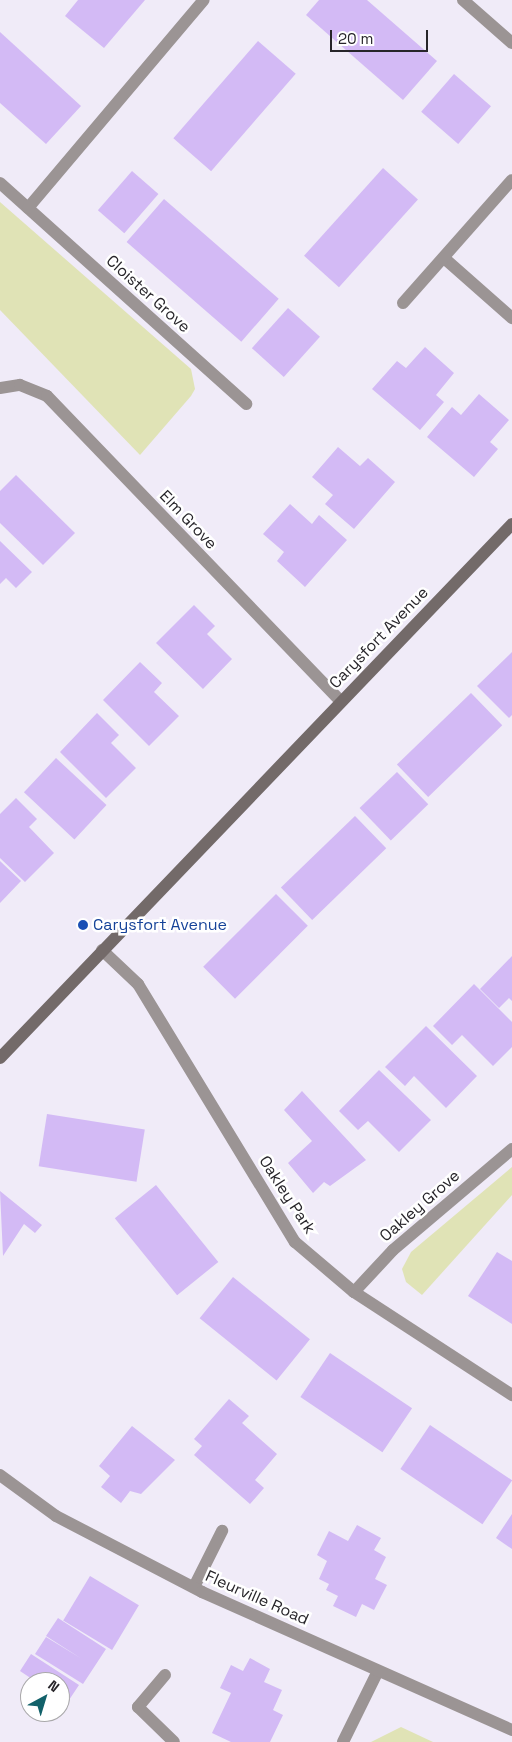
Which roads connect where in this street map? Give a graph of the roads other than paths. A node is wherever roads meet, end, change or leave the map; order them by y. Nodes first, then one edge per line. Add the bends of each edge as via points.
1 (204, 0) edge
2 (463, 0) edge
3 (512, 43) edge
4 (512, 180) edge
5 (0, 183) edge
6 (28, 208) junction
7 (444, 258) junction
8 (403, 303) dead end
9 (512, 318) edge
10 (0, 388) edge
11 (246, 404) dead end
12 (512, 524) edge
13 (341, 702) junction
14 (102, 950) junction
15 (0, 1058) edge
16 (512, 1149) edge
17 (354, 1292) junction
18 (512, 1395) edge
19 (0, 1476) edge
20 (222, 1531) dead end
21 (194, 1587) junction
22 (378, 1670) junction
23 (165, 1675) dead end
24 (512, 1730) edge
25 (174, 1742) edge
26 (343, 1742) edge

1 - 6 street
2 - 3 street
4 - 7 street
5 - 6 street, Cloister Grove
6 - 11 street, Cloister Grove
7 - 8 street
7 - 9 street
10 - 13 street, Elm Grove via 20,385 47,396
12 - 13 main road, Carysfort Avenue
13 - 14 main road, Carysfort Avenue
14 - 15 main road, Carysfort Avenue
14 - 17 street, Oakley Park via 138,984 295,1242
16 - 17 street, Oakley Grove via 393,1250
17 - 18 street, Oakley Park
19 - 21 street, Fleurville Road via 56,1516
20 - 21 street
21 - 22 street, Fleurville Road
22 - 24 street, Fleurville Road
22 - 26 street
23 - 25 street via 138,1706

